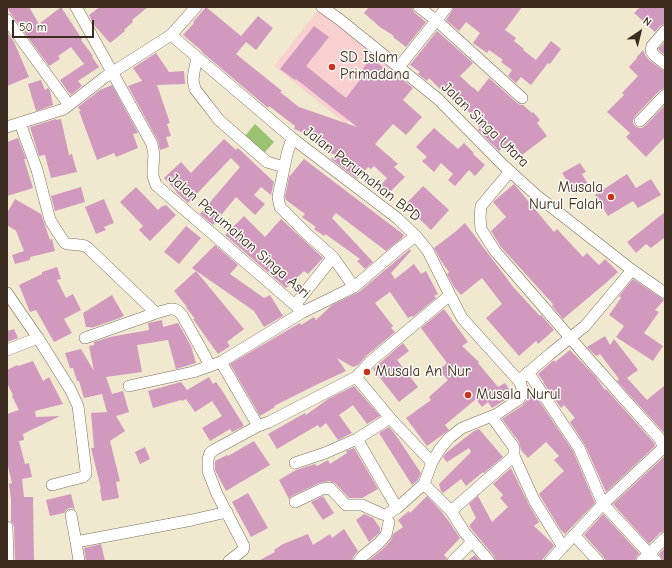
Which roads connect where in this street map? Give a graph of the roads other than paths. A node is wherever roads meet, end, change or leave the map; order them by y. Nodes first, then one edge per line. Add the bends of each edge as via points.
1 (76, 7) edge
2 (196, 7) edge
3 (322, 7) edge
4 (419, 7) edge
5 (448, 7) edge
6 (7, 20) edge
7 (436, 21) junction
8 (665, 30) edge
9 (171, 35) junction
10 (197, 58) junction
11 (665, 64) edge
12 (399, 67) junction
13 (113, 72) junction
14 (665, 95) edge
15 (522, 98) dead end
16 (69, 105) junction
17 (640, 121) dead end
18 (20, 123) junction
19 (7, 127) edge
20 (292, 138) junction
21 (284, 167) junction
22 (507, 175) dead end
23 (416, 236) junction
24 (333, 257) junction
25 (632, 270) junction
26 (354, 287) junction
27 (7, 293) edge
28 (665, 293) edge
29 (450, 295) junction
30 (299, 309) junction
31 (156, 313) junction
32 (38, 338) junction
33 (85, 338) dead end
34 (570, 338) junction
35 (7, 350) edge
36 (221, 362) junction
37 (209, 365) junction
38 (530, 375) junction
39 (356, 377) junction
40 (519, 381) junction
41 (129, 386) dead end
42 (492, 417) junction
43 (390, 418) junction
44 (258, 426) junction
45 (356, 439) junction
46 (514, 456) junction
47 (432, 462) junction
48 (295, 463) dead end
49 (424, 484) junction
50 (52, 485) dead end
51 (295, 502) dead end
52 (604, 504) junction
53 (397, 508) junction
54 (451, 511) junction
55 (227, 512) junction
56 (71, 514) dead end
57 (390, 522) dead end
58 (7, 527) edge
59 (574, 535) junction
60 (665, 538) edge
61 (76, 542) junction
62 (472, 542) junction
63 (563, 546) junction
64 (649, 558) edge
65 (8, 561) edge
66 (79, 561) edge
67 (229, 561) edge
68 (359, 561) edge
69 (453, 561) edge
70 (489, 561) edge
71 (550, 561) edge
72 (598, 561) edge

1 - 13 street, Jalan Perumahan Singa Asri
2 - 9 street
3 - 12 street, Jalan Singa Utara
4 - 7 street
5 - 7 street
6 - 16 street
7 - 12 street
7 - 15 street
8 - 11 street via 651,51
9 - 10 street, Jalan Perumahan BPD
9 - 13 street
10 - 20 street, Jalan Perumahan BPD
10 - 21 street via 193,80 195,89 219,120 267,162
12 - 25 street, Jalan Singa Utara via 438,99 536,195
13 - 16 street
13 - 30 street, Jalan Perumahan Singa Asri via 152,144 153,176 156,186
14 - 17 street
16 - 18 street via 64,109
18 - 19 street
18 - 31 street via 38,170 50,220 62,239 68,244 88,248
20 - 21 street
20 - 23 street, Jalan Perumahan BPD via 397,218
21 - 24 street via 278,198 280,207
22 - 34 street via 481,206 481,228 495,251
23 - 26 street
23 - 29 street, Jalan Perumahan BPD via 428,251
24 - 26 street
24 - 30 street
25 - 28 street, Jalan Singa Utara
25 - 34 street via 585,326
26 - 30 street
27 - 32 street
29 - 39 street via 371,361
29 - 40 street, Jalan Perumahan BPD via 462,318
30 - 36 street
31 - 33 street
31 - 37 street via 170,309 178,311
32 - 35 street
32 - 50 street via 78,406 86,471 83,477
34 - 38 street
34 - 52 street via 663,443 662,450
36 - 37 street
36 - 44 street
37 - 41 street via 193,372
38 - 40 street
38 - 52 street via 579,448
39 - 43 street
39 - 44 street
40 - 42 street via 523,393 518,400
42 - 46 street via 513,446
42 - 47 street via 462,428 449,438
43 - 45 street
43 - 47 street
44 - 55 street via 210,454 208,471
45 - 48 street via 326,453
45 - 53 street
46 - 54 street
46 - 63 street via 534,500
47 - 49 street
49 - 53 street
49 - 54 street
51 - 53 street via 322,489 330,488 346,505 362,505 386,515
52 - 59 street
52 - 64 street
54 - 62 street
55 - 61 street
55 - 67 street via 244,546 243,550
56 - 61 street
57 - 68 street via 386,535
58 - 65 street
59 - 63 street
59 - 72 street
60 - 64 street
61 - 66 street
62 - 69 street
62 - 70 street
63 - 71 street

